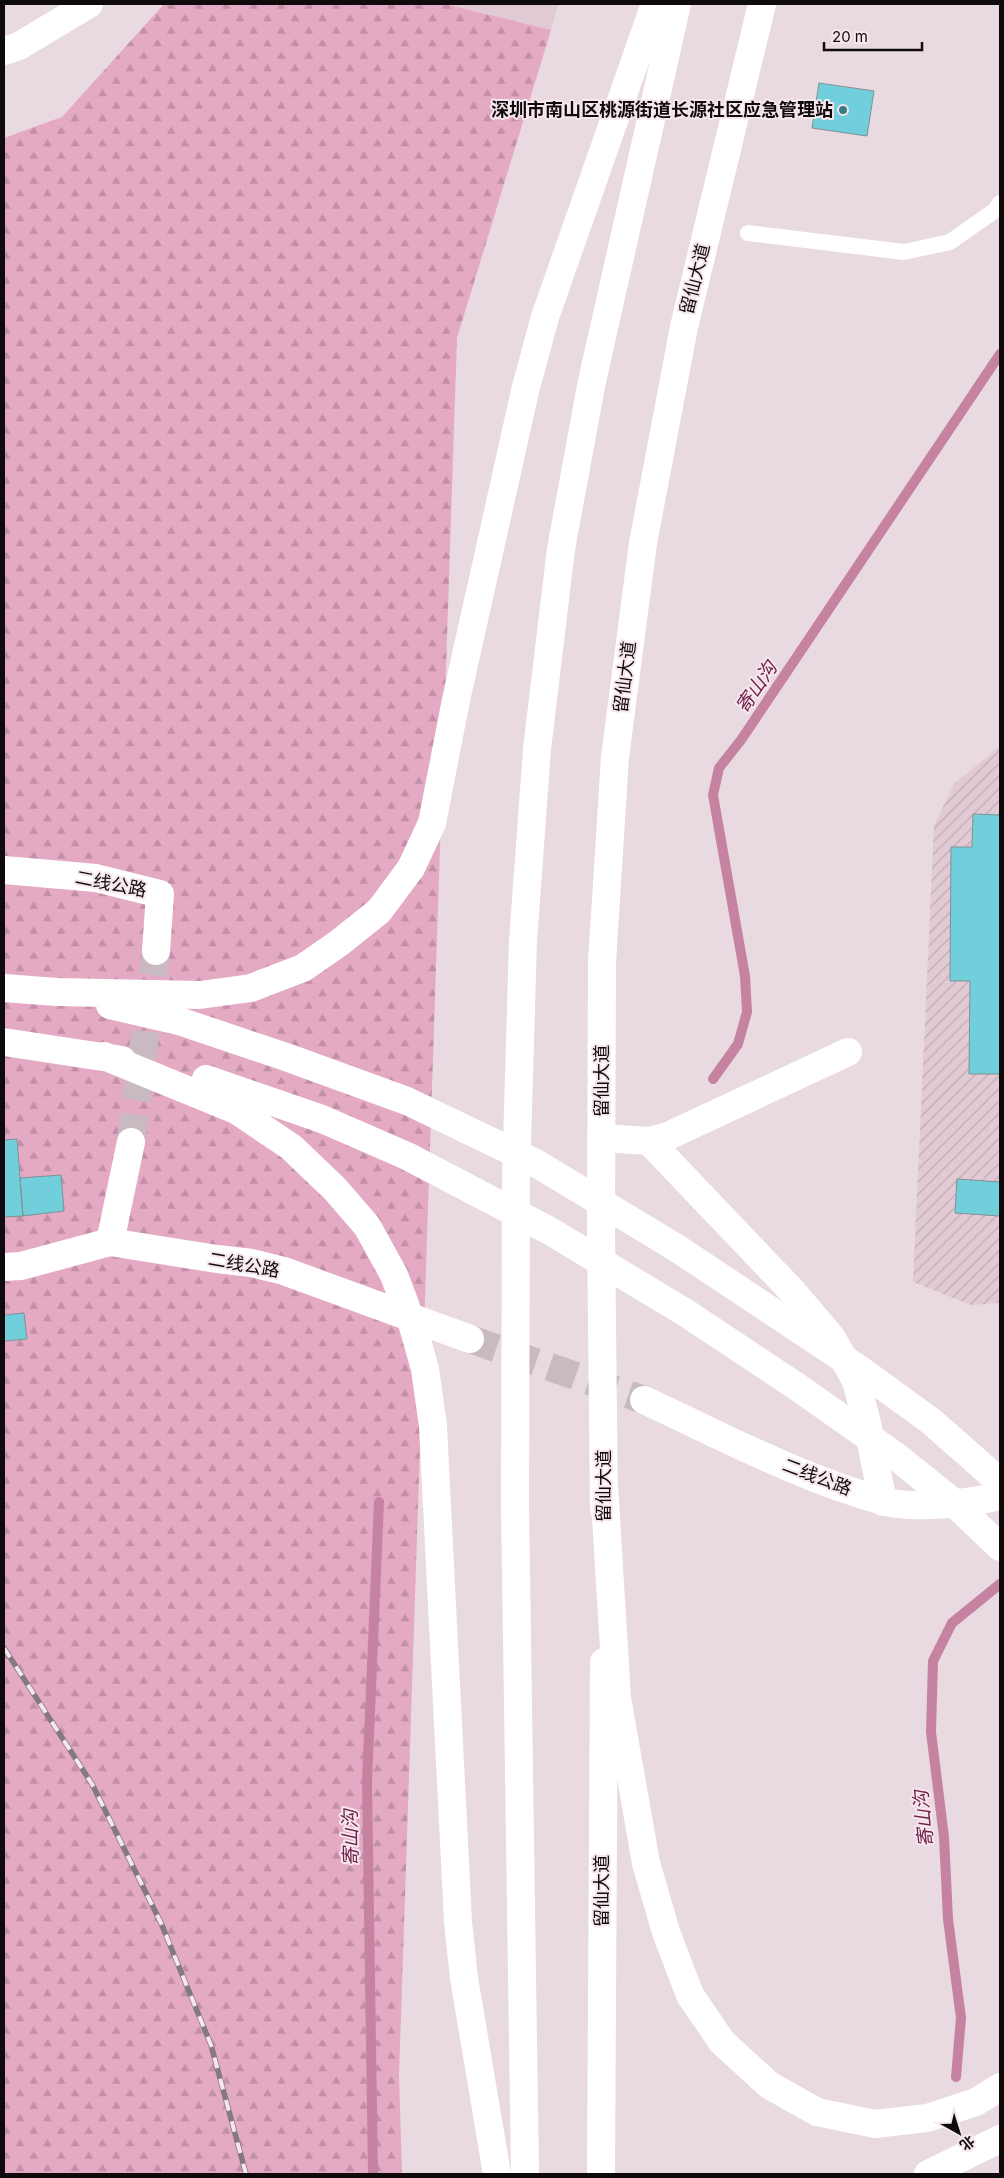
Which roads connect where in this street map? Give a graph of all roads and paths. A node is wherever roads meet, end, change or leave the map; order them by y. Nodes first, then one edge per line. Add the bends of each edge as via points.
1 (89, 4) edge
2 (655, 4) edge
3 (677, 4) edge
4 (762, 4) edge
5 (4, 51) edge
6 (1000, 203) edge
7 (748, 233) dead end
8 (4, 870) edge
9 (156, 952) tunnel mouth
10 (4, 988) edge
11 (58, 992) junction
12 (4, 1042) edge
13 (848, 1052) dead end
14 (104, 1056) junction
15 (602, 1138) junction
16 (649, 1141) junction
17 (131, 1142) tunnel mouth
18 (110, 1242) junction
19 (4, 1267) edge
20 (470, 1339) tunnel mouth
21 (644, 1400) tunnel mouth
22 (1000, 1482) edge
23 (604, 1485) junction
24 (1000, 1496) edge
25 (883, 1502) junction
26 (1000, 1547) edge
27 (1000, 2087) edge
28 (1000, 2139) edge
29 (497, 2174) edge
30 (525, 2174) edge
31 (601, 2174) edge
32 (928, 2174) edge

1 - 5 main road via 19,46
2 - 11 main road via 545,317 456,700 432,822 411,868 379,911 339,943 303,968 251,988 200,995
3 - 30 main road via 592,381 561,549 537,749 523,941 516,1168 515,1504
4 - 15 main road, 留仙大道 via 684,327 643,543 615,757 602,962
6 - 7 lane via 994,211 950,242 904,252
8 - 9 main road, 二线公路 via 96,878 160,894
10 - 11 main road
11 - 22 main road via 179,1022 286,1057 407,1101 534,1162 682,1252 862,1371 932,1422
12 - 14 main road
13 - 16 main road via 668,1136
14 - 26 main road via 203,1078 322,1119 407,1156 550,1231 796,1386 897,1457 953,1502
14 - 29 main road via 236,1110 291,1147 335,1189 367,1226 394,1275 412,1323 424,1369 433,1426 458,1922 464,1978
15 - 16 main road
15 - 23 main road, 留仙大道
16 - 25 main road via 794,1292 832,1338 856,1381
17 - 18 main road
18 - 19 main road via 21,1266
18 - 20 main road, 二线公路 via 252,1263 284,1271
21 - 25 main road, 二线公路 via 815,1478
23 - 27 main road via 617,1698 646,1863 666,1932 690,1995 722,2042 769,2085 817,2112 875,2124 927,2118 976,2102
23 - 31 main road, 留仙大道
24 - 25 main road, 二线公路 via 916,1505
28 - 32 main road

